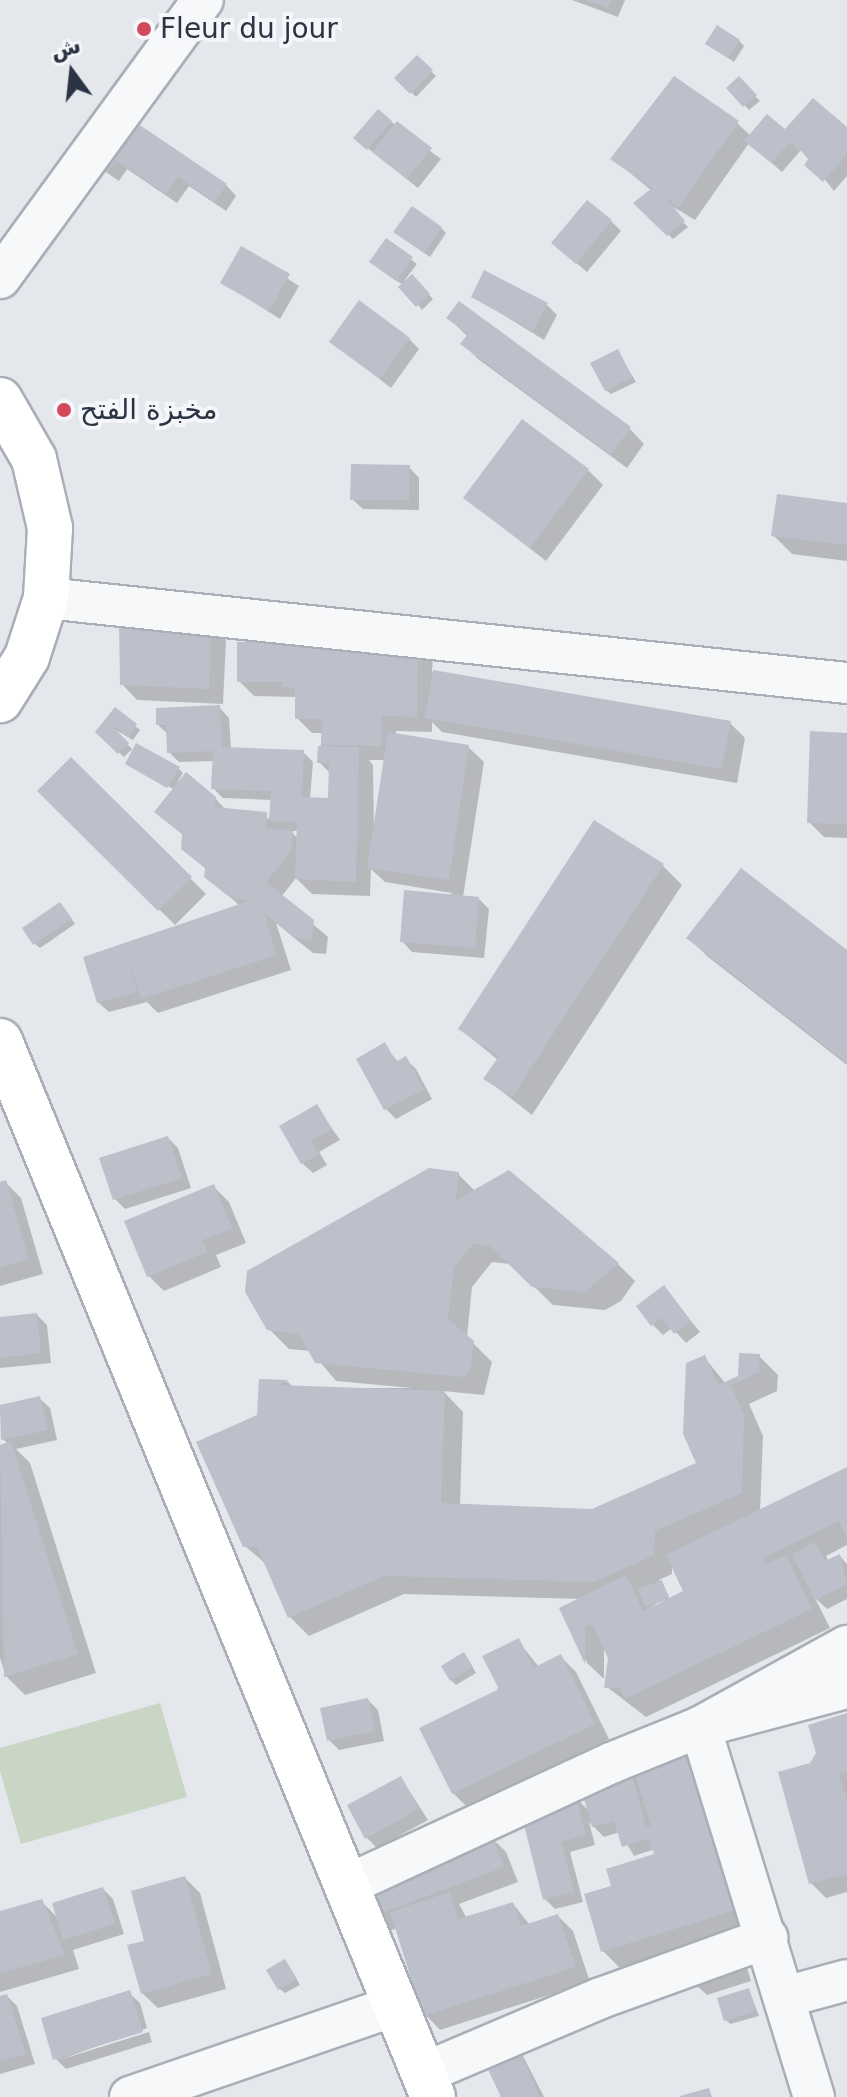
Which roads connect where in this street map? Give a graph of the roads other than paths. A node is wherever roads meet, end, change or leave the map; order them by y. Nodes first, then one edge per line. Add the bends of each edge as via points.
1 (203, 0) edge
2 (0, 278) edge
3 (0, 400) edge
4 (46, 598) junction
5 (847, 683) edge
6 (0, 700) edge
7 (0, 1041) edge
8 (847, 1646) edge
9 (847, 1688) edge
10 (700, 1727) junction
11 (345, 1886) junction
12 (767, 1938) junction
13 (847, 1980) edge
14 (785, 1997) junction
15 (395, 2006) junction
16 (428, 2085) edge
17 (130, 2097) edge
18 (814, 2097) edge

1 - 2 street
3 - 4 main road via 34,459 50,528
4 - 5 street
4 - 6 main road via 27,657
7 - 11 main road
8 - 10 street
9 - 10 street
10 - 11 street
10 - 12 street
11 - 15 main road
12 - 14 street
12 - 16 street via 601,1998
13 - 14 street
14 - 18 street
15 - 16 main road
15 - 17 street

